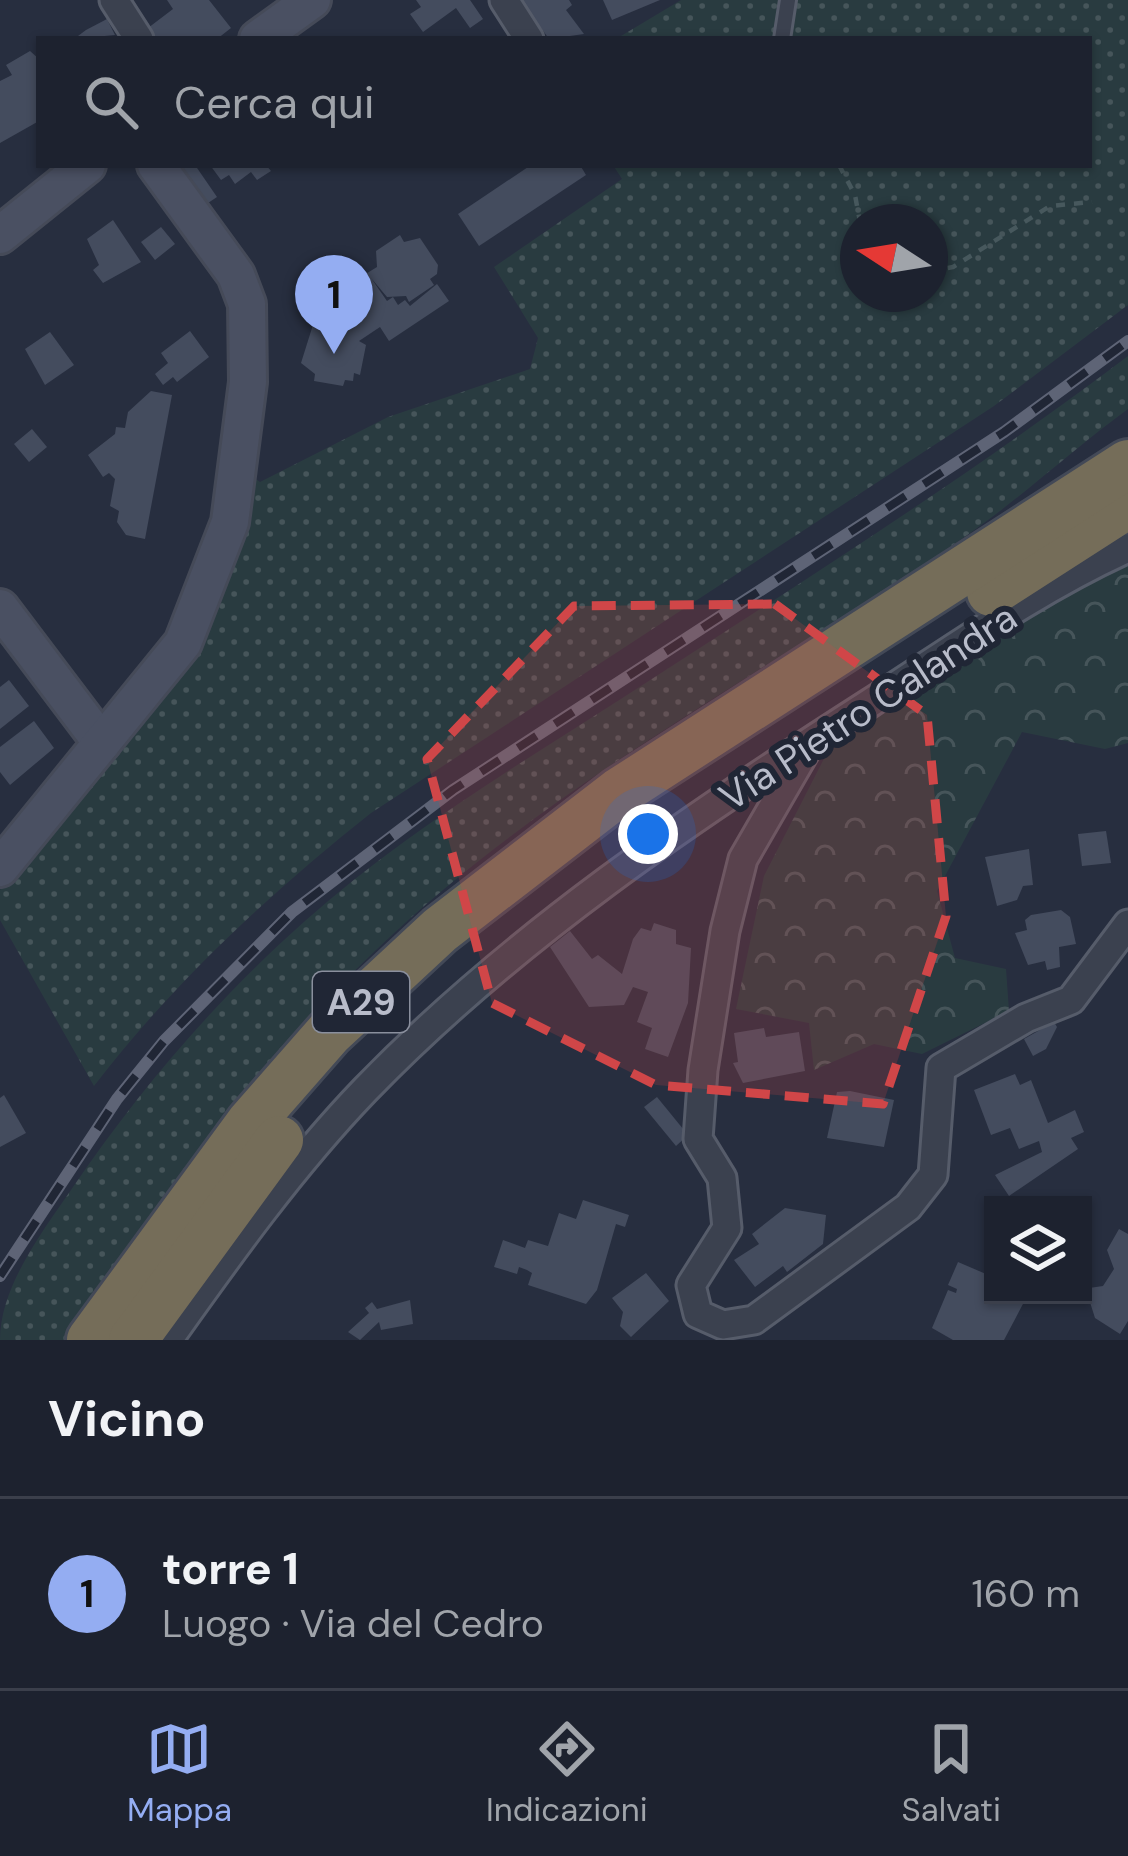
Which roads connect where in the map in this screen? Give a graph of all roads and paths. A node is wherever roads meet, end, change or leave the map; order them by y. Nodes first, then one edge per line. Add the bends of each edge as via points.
1 (114, 0) edge
2 (504, 0) edge
3 (788, 0) edge
4 (137, 36) edge
5 (527, 36) edge
6 (782, 36) edge
7 (83, 168) edge
8 (158, 168) edge
9 (841, 168) edge
10 (1092, 202) dead end
11 (857, 204) edge
12 (0, 235) edge
13 (948, 268) edge
14 (1128, 427) edge
15 (1128, 464) edge
16 (1128, 505) edge
17 (1128, 548) edge
18 (948, 580) junction
19 (0, 608) edge
20 (811, 741) junction
21 (102, 743) junction
22 (0, 868) edge
23 (1128, 924) edge
24 (91, 1340) edge
25 (133, 1340) edge
26 (168, 1340) edge

1 - 4 street
2 - 5 street
3 - 6 lane
7 - 12 main road
8 - 21 main road via 236,275 248,304 248,382 237,488 212,579 183,643
9 - 11 path
10 - 13 path via 1050,206
14 - 18 highway
15 - 18 highway, A29
16 - 25 highway, A29 via 629,825 461,953 310,1102
17 - 20 street, Via Pietro Calandra
18 - 24 highway, A29 via 619,792 440,930 329,1033 251,1122
19 - 21 main road
20 - 23 street via 743,859 725,931 698,1139 722,1178 728,1228 692,1285 698,1315 723,1325 754,1321 908,1207 933,1175 941,1068 1071,1000
20 - 26 street, Via Pietro Calandra via 577,905 430,1026 289,1180
21 - 22 main road

